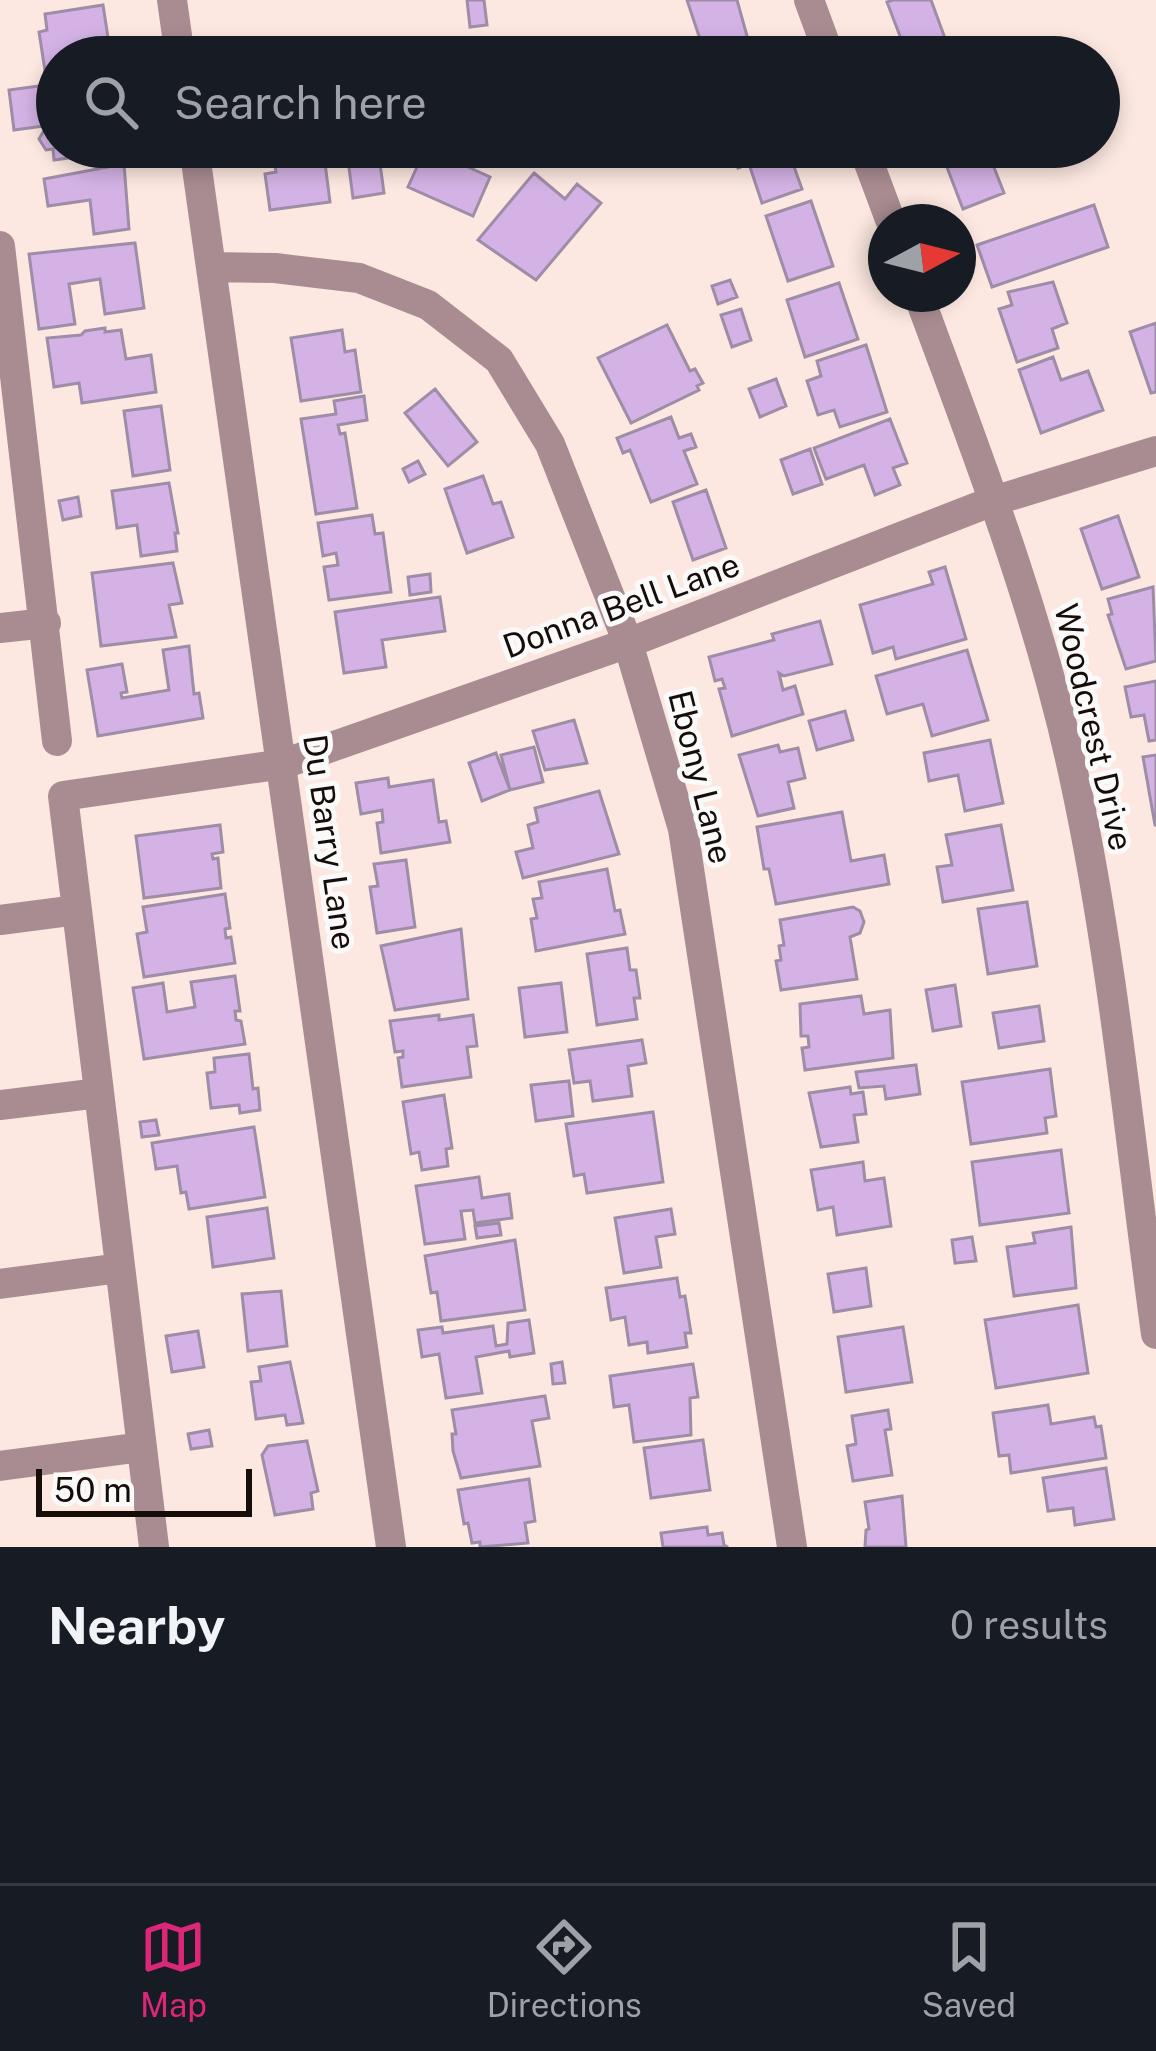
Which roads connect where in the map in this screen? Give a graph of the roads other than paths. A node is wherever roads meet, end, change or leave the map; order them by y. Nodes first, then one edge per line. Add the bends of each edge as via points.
1 (172, 0) edge
2 (809, 0) edge
3 (178, 36) edge
4 (822, 36) edge
5 (197, 168) edge
6 (871, 168) edge
7 (884, 204) edge
8 (0, 246) edge
9 (212, 267) junction
10 (925, 312) edge
11 (1156, 451) edge
12 (993, 501) junction
13 (46, 622) junction
14 (0, 628) edge
15 (628, 643) junction
16 (57, 741) dead end
17 (284, 764) junction
18 (77, 910) junction
19 (0, 920) edge
20 (99, 1093) junction
21 (0, 1105) edge
22 (120, 1268) junction
23 (0, 1285) edge
24 (1156, 1334) edge
25 (142, 1447) junction
26 (0, 1466) edge
27 (154, 1547) edge
28 (392, 1547) edge
29 (792, 1547) edge

1 - 3 street
2 - 4 street
5 - 9 street, Du Barry Lane
6 - 7 street
8 - 13 street
9 - 15 street, Ebony Lane via 359,278 428,305 499,360 550,444
9 - 17 street, Du Barry Lane
10 - 12 street, Woodcrest Drive
11 - 12 street, Donna Bell Lane
12 - 15 street, Donna Bell Lane
12 - 24 street, Woodcrest Drive via 1043,650 1076,787
13 - 14 street
13 - 16 street
15 - 17 street, Donna Bell Lane
15 - 29 street, Ebony Lane via 683,829
17 - 18 street, Donna Bell Lane via 63,796
17 - 28 street, Du Barry Lane
18 - 19 street
18 - 20 street
20 - 21 street
20 - 22 street
22 - 23 street
22 - 25 street
25 - 26 street
25 - 27 street

